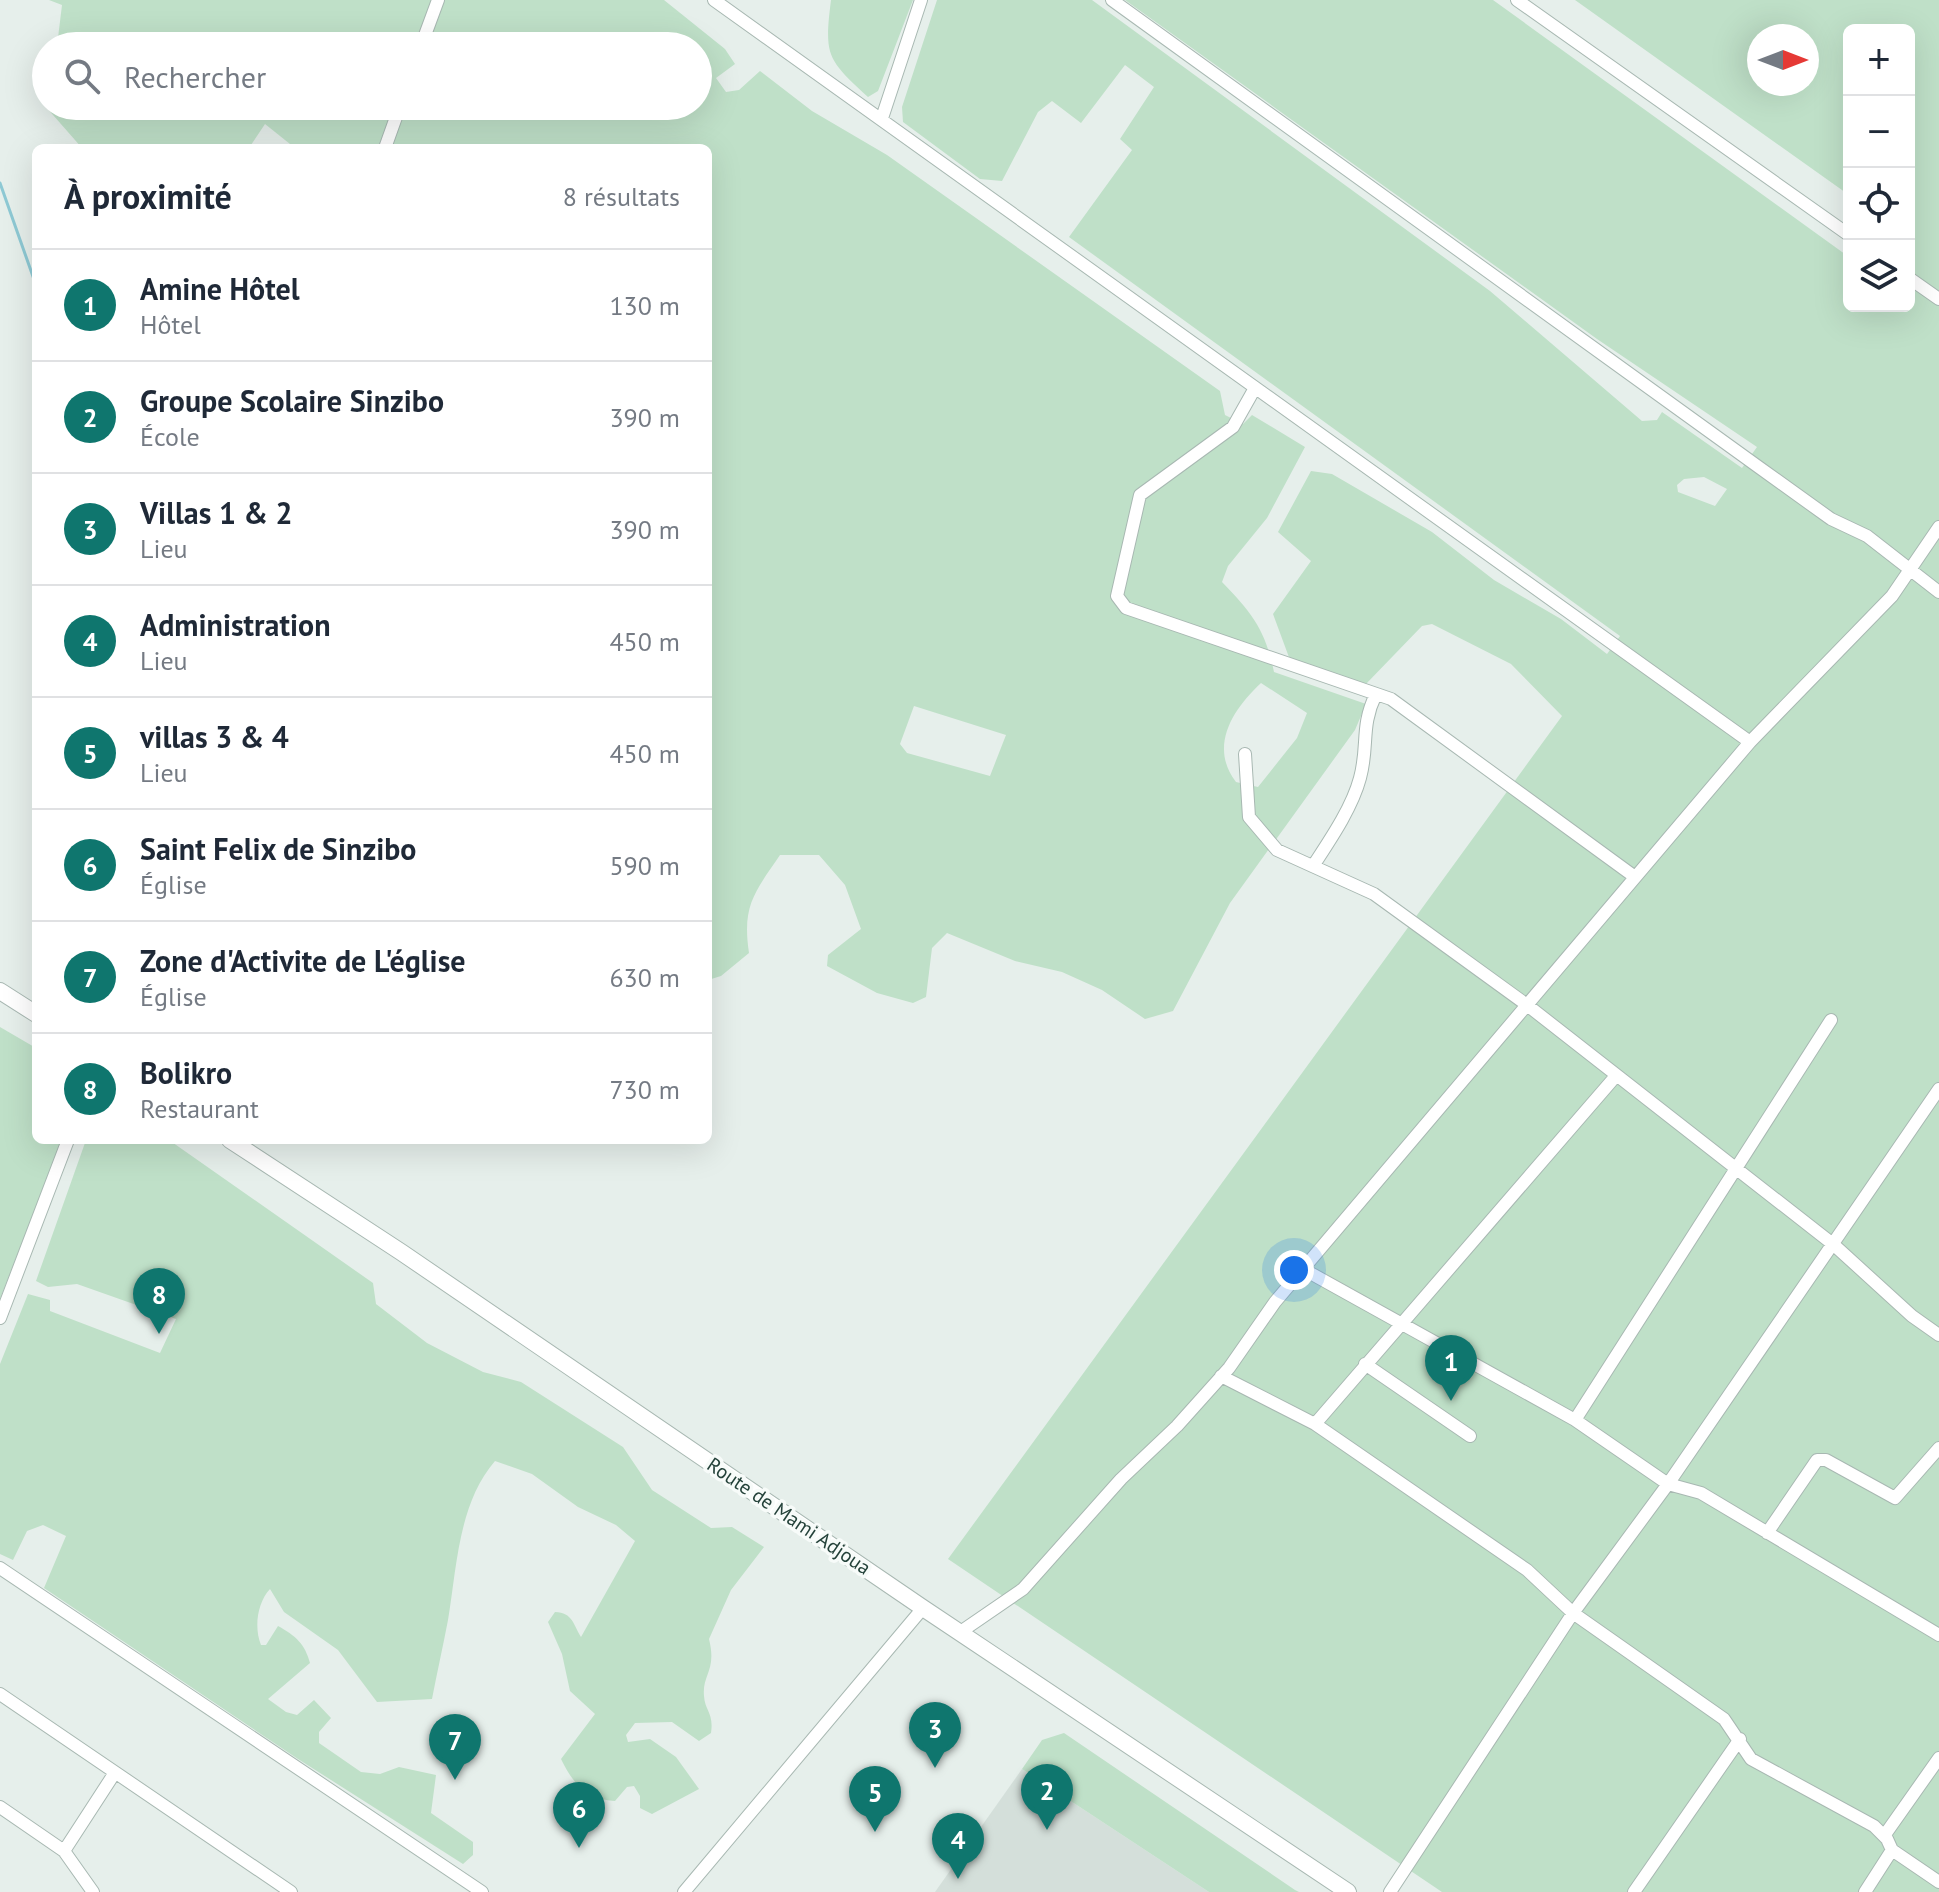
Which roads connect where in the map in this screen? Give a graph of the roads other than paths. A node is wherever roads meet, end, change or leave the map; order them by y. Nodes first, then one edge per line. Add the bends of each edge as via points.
1 (438, 0) edge
2 (714, 0) edge
3 (921, 0) edge
4 (1112, 0) edge
5 (1517, 0) edge
6 (426, 32) edge
7 (882, 118) junction
8 (395, 120) edge
9 (386, 144) edge
10 (1843, 231) edge
11 (1915, 282) edge
12 (1939, 299) edge
13 (1255, 388) junction
14 (1939, 527) edge
15 (1912, 571) junction
16 (1939, 592) edge
17 (1376, 694) junction
18 (1750, 742) junction
19 (1245, 754) dead end
20 (1313, 866) junction
21 (1635, 877) junction
22 (0, 991) edge
23 (1527, 1005) junction
24 (32, 1011) edge
25 (1831, 1020) dead end
26 (1615, 1077) junction
27 (1939, 1089) edge
28 (66, 1144) edge
29 (236, 1144) edge
30 (1736, 1169) junction
31 (1834, 1245) junction
32 (1303, 1269) junction
33 (0, 1318) edge
34 (1399, 1324) junction
35 (1939, 1335) edge
36 (1365, 1364) junction
37 (1221, 1376) junction
38 (1575, 1420) junction
39 (1315, 1424) junction
40 (1470, 1436) dead end
41 (1939, 1448) edge
42 (1668, 1484) junction
43 (1767, 1533) junction
44 (0, 1568) edge
45 (923, 1608) junction
46 (1573, 1613) junction
47 (959, 1633) junction
48 (1939, 1635) edge
49 (0, 1694) edge
50 (1740, 1739) junction
51 (1939, 1758) edge
52 (114, 1774) junction
53 (0, 1807) edge
54 (1884, 1836) junction
55 (1892, 1850) junction
56 (64, 1851) junction
57 (1939, 1882) edge
58 (93, 1892) edge
59 (291, 1892) edge
60 (482, 1892) edge
61 (684, 1892) edge
62 (1348, 1892) edge
63 (1390, 1892) edge
64 (1634, 1892) edge
65 (1865, 1892) edge

1 - 6 street
2 - 7 street
3 - 7 street
4 - 15 street via 1831,519 1867,536
5 - 10 street
7 - 13 street
8 - 9 street
11 - 12 street
13 - 17 street via 1233,427 1140,495 1117,596 1126,608
13 - 18 street
14 - 15 street
15 - 16 street
15 - 18 street
17 - 20 street via 1365,718 1360,781
17 - 21 street via 1391,699
18 - 21 street
19 - 20 street via 1249,817 1277,850
20 - 23 street via 1374,894
21 - 23 street
22 - 24 street
23 - 26 street
23 - 32 street
25 - 30 street
26 - 30 street
26 - 34 street
27 - 31 street
28 - 33 street
29 - 45 street, Route de Mami Adjoua
30 - 31 street
30 - 38 street
31 - 35 street
31 - 42 street
32 - 34 street
32 - 37 street
34 - 36 street
34 - 38 street
36 - 39 street
36 - 40 street
37 - 39 street
37 - 47 street via 1023,1589
38 - 42 street
39 - 46 street via 1527,1570
41 - 43 street via 1895,1498 1817,1460
42 - 43 street via 1701,1493
42 - 46 street
43 - 48 street
44 - 60 street
45 - 47 street, Route de Mami Adjoua
45 - 61 street
46 - 50 street via 1724,1719
46 - 63 street
47 - 62 street, Route de Mami Adjoua
49 - 52 street
50 - 54 street via 1751,1759
50 - 64 street
51 - 54 street
52 - 56 street
52 - 59 street
53 - 56 street
54 - 55 street
55 - 57 street
55 - 65 street
56 - 58 street

